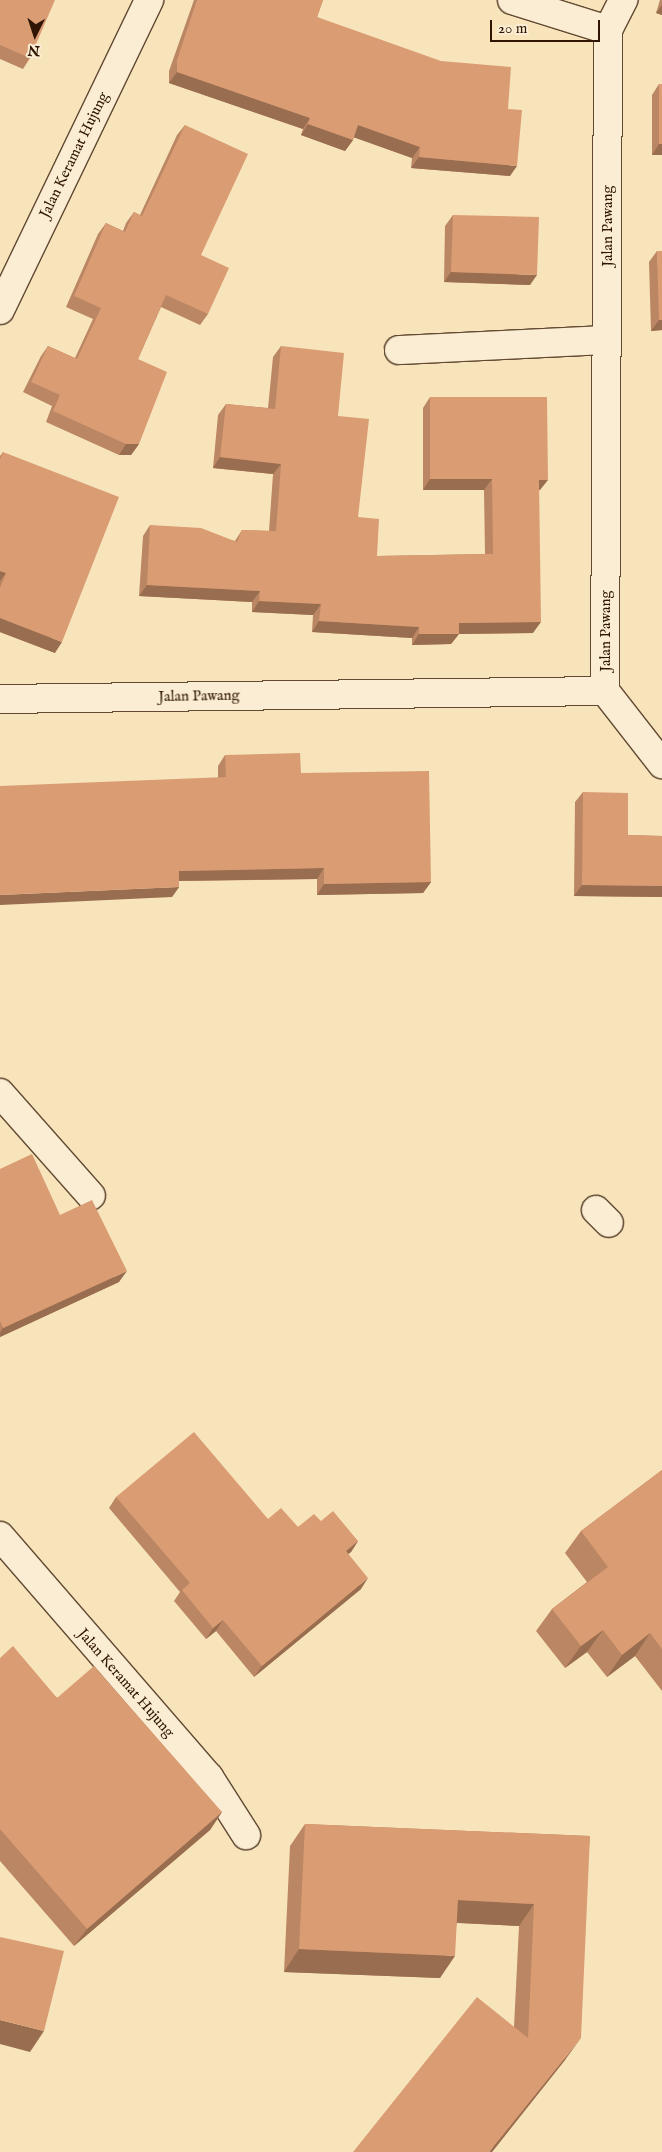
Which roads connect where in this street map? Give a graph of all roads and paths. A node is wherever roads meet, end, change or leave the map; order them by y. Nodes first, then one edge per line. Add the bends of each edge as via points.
1 (149, 0) edge
2 (512, 0) edge
3 (623, 0) edge
4 (608, 30) junction
5 (0, 310) edge
6 (607, 340) junction
7 (399, 350) dead end
8 (605, 690) junction
9 (0, 699) edge
10 (662, 764) edge
11 (0, 1093) edge
12 (91, 1196) dead end
13 (0, 1536) edge
14 (246, 1835) dead end

1 - 5 street, Jalan Keramat Hujung
2 - 4 street
3 - 4 street, Jalan Pawang
4 - 6 street, Jalan Pawang
6 - 7 street
6 - 8 street, Jalan Pawang
8 - 9 street, Jalan Pawang
8 - 10 street
11 - 12 street
13 - 14 street, Jalan Keramat Hujung via 208,1777

